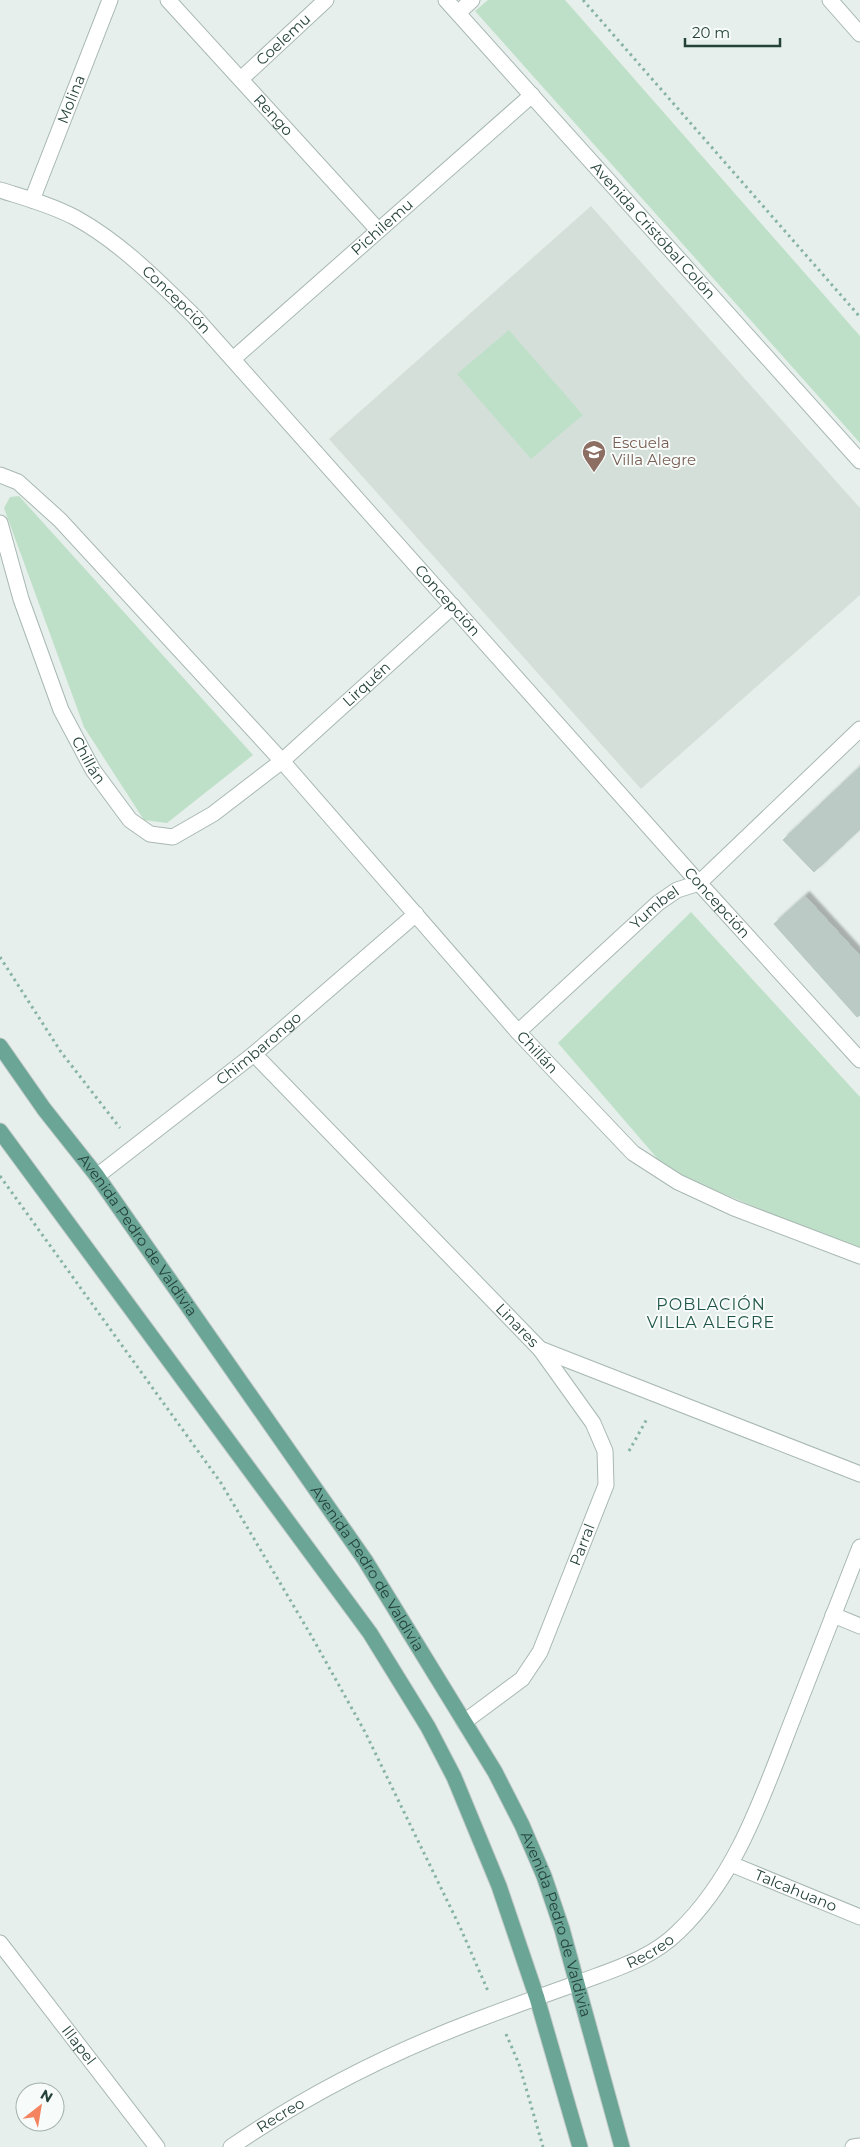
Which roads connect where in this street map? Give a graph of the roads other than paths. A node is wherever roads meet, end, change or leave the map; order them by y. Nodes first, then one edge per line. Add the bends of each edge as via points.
1 (110, 0) edge
2 (168, 0) edge
3 (326, 0) edge
4 (446, 0) edge
5 (472, 0) edge
6 (830, 0) edge
7 (458, 13) junction
8 (860, 34) edge
9 (241, 80) junction
10 (532, 95) junction
11 (0, 190) edge
12 (32, 200) junction
13 (378, 230) junction
14 (233, 359) junction
15 (860, 461) edge
16 (0, 475) edge
17 (0, 523) edge
18 (453, 606) junction
19 (860, 729) edge
20 (282, 761) junction
21 (699, 883) junction
22 (416, 914) junction
23 (518, 1032) junction
24 (0, 1046) edge
25 (254, 1054) junction
26 (860, 1059) edge
27 (0, 1130) edge
28 (97, 1176) junction
29 (860, 1256) edge
30 (540, 1348) junction
31 (860, 1474) edge
32 (860, 1547) edge
33 (833, 1615) junction
34 (860, 1626) edge
35 (464, 1722) junction
36 (731, 1864) junction
37 (860, 1918) edge
38 (0, 1942) edge
39 (577, 1983) junction
40 (537, 1998) junction
41 (860, 2146) edge
42 (157, 2147) edge
43 (230, 2147) edge
44 (580, 2147) edge
45 (622, 2147) edge
46 (853, 2147) edge

1 - 12 street, Molina
2 - 9 street, Rengo
3 - 9 street, Coelemu
4 - 7 street, Avenida Cristóbal Colón
5 - 7 street
6 - 8 street
7 - 10 street, Avenida Cristóbal Colón
9 - 13 street, Rengo
10 - 13 street, Pichilemu
10 - 15 street, Avenida Cristóbal Colón
11 - 12 street, Concepción
12 - 14 street, Concepción via 76,218 138,261
13 - 14 street, Pichilemu
14 - 18 street, Concepción
16 - 20 street, Chillán via 18,482 60,520
17 - 20 street, Chillán via 21,599 61,710 93,770 130,820 150,834 173,837 213,814
18 - 20 street, Lirquén
18 - 21 street, Concepción
19 - 21 street, Yumbel
20 - 22 street, Chillán
21 - 23 street, Yumbel via 677,890 658,903
21 - 26 street, Concepción
22 - 23 street, Chillán
22 - 25 street, Chimbarongo
23 - 29 street, Chillán via 633,1152 678,1182
24 - 28 main road, Avenida Pedro de Valdivia
25 - 28 street, Chimbarongo
25 - 30 street, Linares
27 - 40 main road via 370,1633 400,1679 449,1768 478,1831
28 - 35 main road, Avenida Pedro de Valdivia via 365,1560
30 - 31 street, Linares
30 - 35 street, Parral via 593,1423 605,1451 606,1485 540,1652 522,1679
32 - 33 street, Recreo
33 - 34 street
33 - 36 street, Recreo via 759,1806
35 - 39 main road, Avenida Pedro de Valdivia via 522,1825 544,1876
36 - 37 street, Talcahuano
36 - 39 street, Recreo via 705,1902 677,1934 646,1956
38 - 42 street, Illapel
39 - 40 street, Recreo
39 - 45 main road, Avenida Pedro de Valdivia
40 - 43 street, Recreo via 413,2047 355,2075
40 - 44 main road
41 - 46 street

